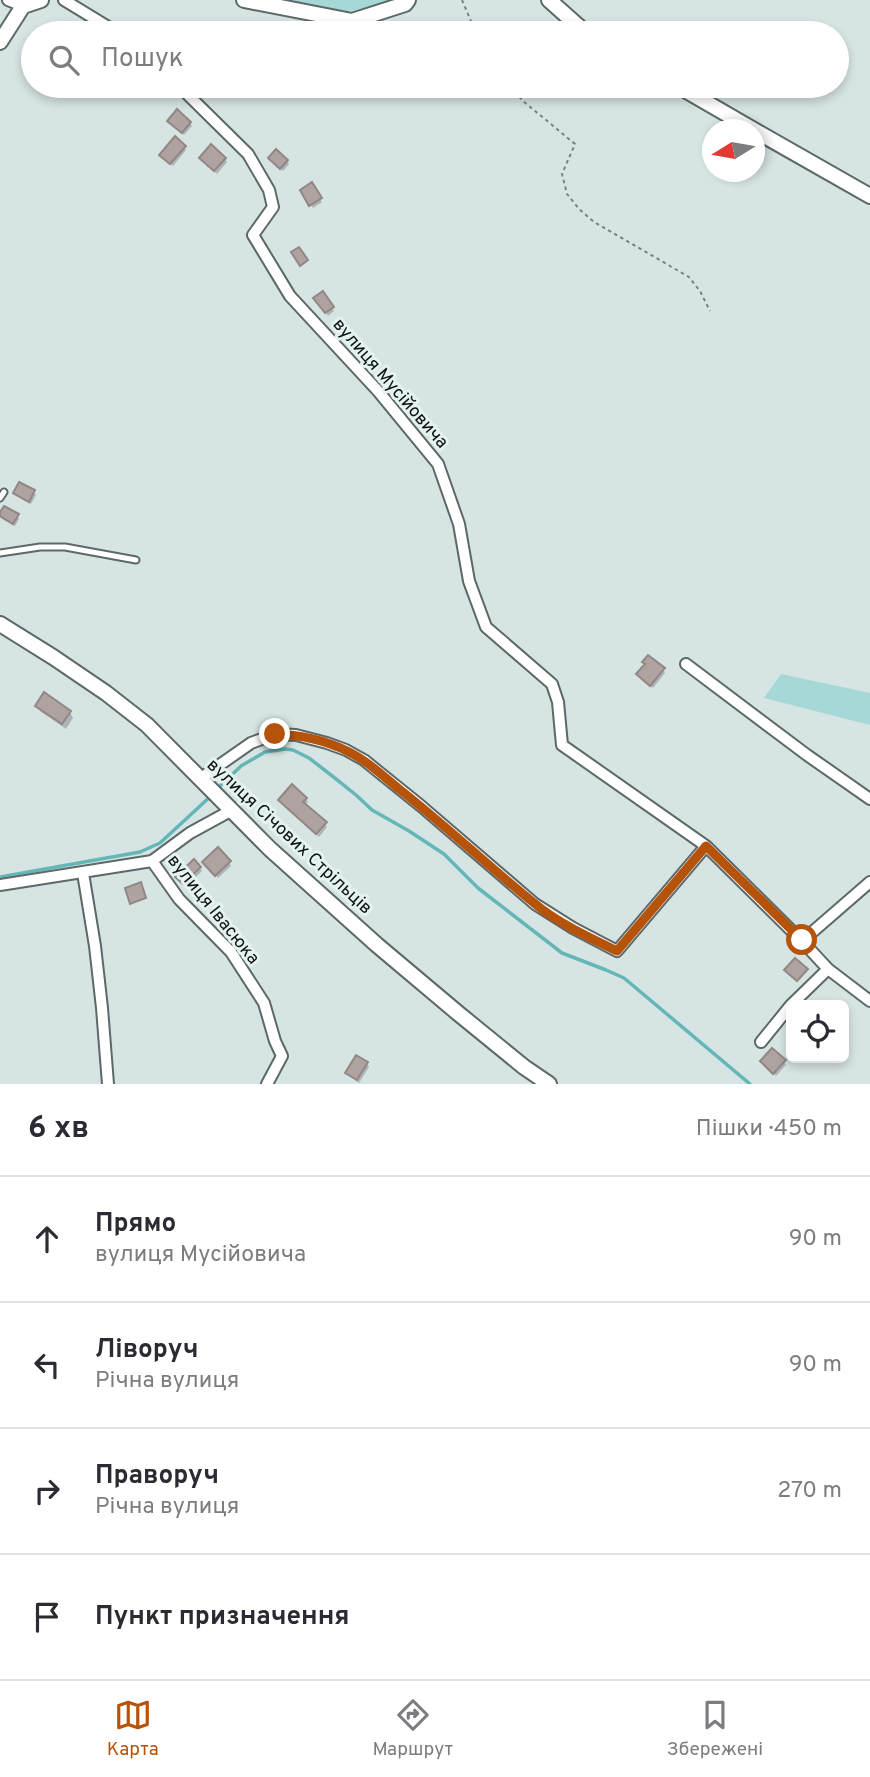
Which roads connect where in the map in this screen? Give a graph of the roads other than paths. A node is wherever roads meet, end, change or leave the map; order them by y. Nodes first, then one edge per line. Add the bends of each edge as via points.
1 (8, 0) edge
2 (41, 0) edge
3 (64, 0) edge
4 (243, 0) edge
5 (408, 0) edge
6 (549, 0) edge
7 (23, 6) junction
8 (98, 21) edge
9 (573, 21) edge
10 (0, 42) edge
11 (191, 98) edge
12 (699, 98) edge
13 (735, 119) edge
14 (765, 136) edge
15 (870, 196) edge
16 (0, 553) edge
17 (136, 559) dead end
18 (0, 624) edge
19 (686, 664) dead end
20 (205, 782) junction
21 (870, 799) edge
22 (226, 805) junction
23 (706, 846) junction
24 (152, 860) junction
25 (83, 873) junction
26 (870, 881) edge
27 (0, 886) edge
28 (802, 940) junction
29 (828, 969) junction
30 (796, 1000) edge
31 (870, 1001) edge
32 (786, 1011) edge
33 (761, 1042) dead end
34 (108, 1084) edge
35 (267, 1084) edge
36 (549, 1084) edge

1 - 7 street
2 - 7 street
3 - 8 street
4 - 5 street via 352,21
6 - 9 street
7 - 10 street
11 - 23 street, вулиця Мусійовича via 248,154 270,190 273,207 253,236 290,296 438,464 486,627 552,684 562,745
12 - 13 street
14 - 15 street
16 - 17 lane via 65,547
18 - 20 street, вулиця Січових Стрільців via 106,693 147,725
19 - 21 street
20 - 22 street, вулиця Січових Стрільців
20 - 23 street via 251,743 275,734 296,735 346,750 421,806 535,904 617,951
22 - 24 street
22 - 36 street, вулиця Січових Стрільців via 377,945
23 - 28 street, вулиця Мусійовича
24 - 25 street
24 - 35 street, вулиця Івасюка via 179,899 231,952 264,1003 282,1056
25 - 27 street
25 - 34 street
26 - 28 street
28 - 29 street, вулиця Мусійовича
29 - 30 street
29 - 31 street, вулиця Мусійовича
32 - 33 street

